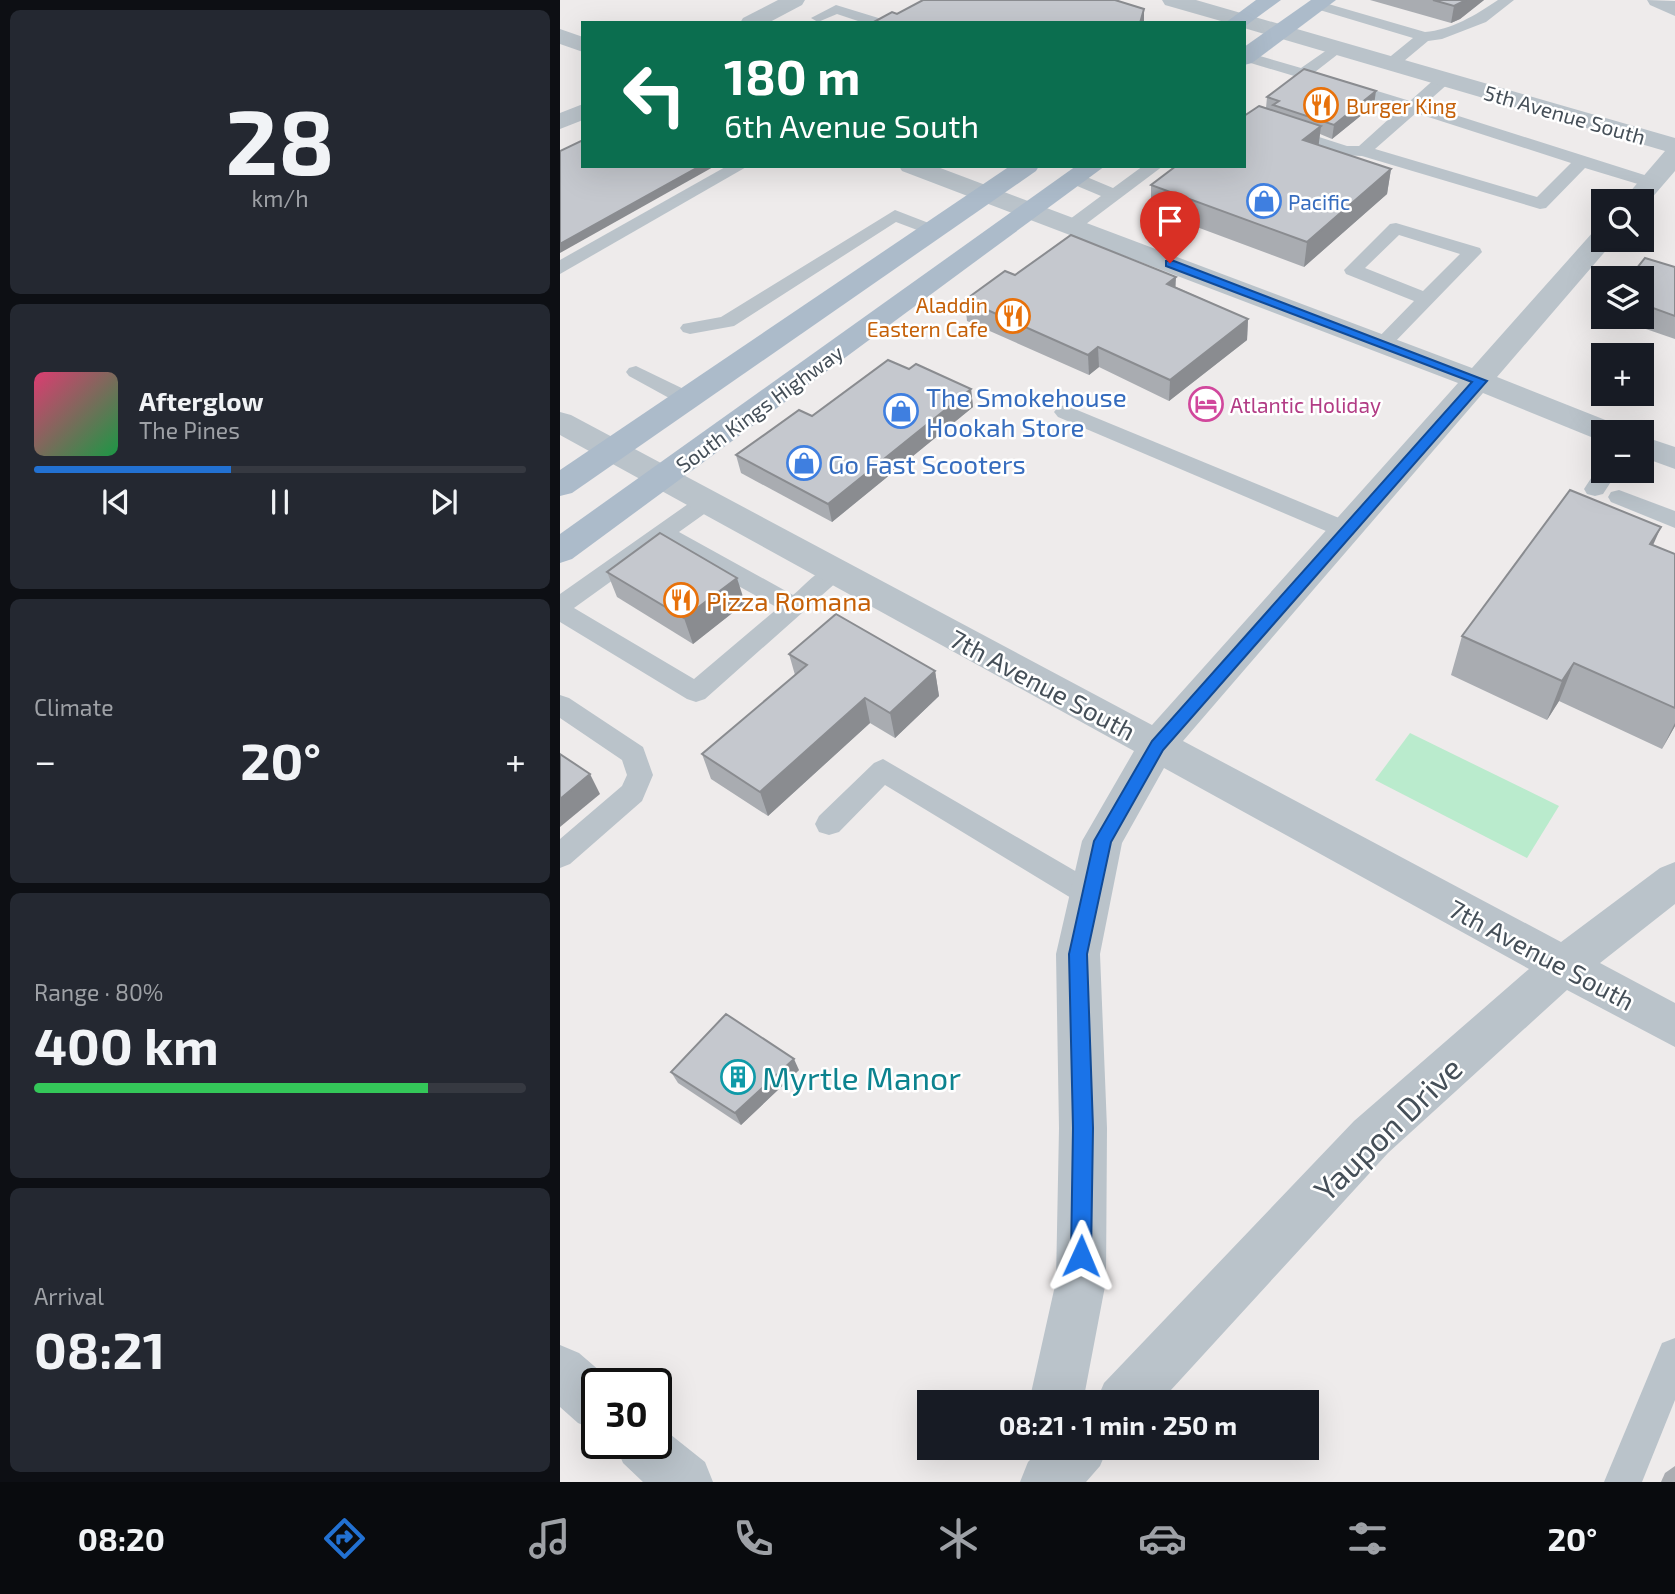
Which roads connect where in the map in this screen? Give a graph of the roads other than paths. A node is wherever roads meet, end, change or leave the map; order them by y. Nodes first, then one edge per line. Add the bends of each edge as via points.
1 (1173, 0) edge
2 (1270, 0) edge
3 (1507, 0) edge
4 (1658, 0) edge
5 (789, 3) edge
6 (1322, 3) edge
7 (1675, 10) edge
8 (813, 20) edge
9 (755, 21) edge
10 (874, 21) edge
11 (1239, 21) edge
12 (1246, 23) edge
13 (1281, 32) junction
14 (560, 36) edge
15 (1424, 37) junction
16 (581, 44) edge
17 (1337, 48) junction
18 (1246, 56) edge
19 (1246, 57) edge
20 (1392, 64) junction
21 (1303, 74) junction
22 (1444, 79) junction
23 (1414, 107) junction
24 (581, 112) edge
25 (1246, 119) edge
26 (560, 122) edge
27 (1675, 146) edge
28 (1363, 151) junction
29 (1675, 155) edge
30 (1582, 161) junction
31 (736, 168) edge
32 (916, 168) edge
33 (1024, 168) edge
34 (1152, 168) edge
35 (1084, 173) edge
36 (1637, 189) edge
37 (1646, 189) edge
38 (986, 194) junction
39 (1115, 196) junction
40 (1031, 211) junction
41 (1073, 226) junction
42 (933, 231) junction
43 (1592, 252) edge
44 (560, 268) edge
45 (1426, 299) junction
46 (690, 328) dead end
47 (1382, 344) junction
48 (636, 372) dead end
49 (1480, 381) junction
50 (687, 399) junction
51 (1065, 412) dead end
52 (560, 422) edge
53 (1591, 426) edge
54 (610, 451) junction
55 (1654, 451) edge
56 (1675, 459) edge
57 (662, 478) junction
58 (560, 485) edge
59 (1619, 497) dead end
60 (706, 502) junction
61 (1675, 520) edge
62 (1348, 531) junction
63 (662, 533) junction
64 (560, 551) edge
65 (836, 572) junction
66 (795, 607) junction
67 (560, 608) edge
68 (560, 705) edge
69 (1157, 745) junction
70 (828, 824) dead end
71 (560, 856) edge
72 (1675, 880) edge
73 (1091, 895) junction
74 (1563, 966) junction
75 (1675, 1026) edge
76 (1671, 1366) edge
77 (560, 1372) edge
78 (581, 1390) edge
79 (1058, 1390) edge
80 (1134, 1390) edge
81 (659, 1459) edge
82 (1043, 1460) edge
83 (1069, 1460) edge
84 (685, 1482) edge
85 (1039, 1482) edge
86 (1048, 1482) edge
87 (1623, 1482) edge

1 - 11 street, 5th Avenue South
2 - 11 main road
3 - 15 lane via 1481,19
4 - 7 street
5 - 8 lane
5 - 9 street
6 - 13 main road
6 - 15 lane
8 - 10 lane via 836,9
12 - 13 street, 5th Avenue South
13 - 17 street, 5th Avenue South
13 - 18 main road
14 - 16 street
15 - 20 lane
17 - 20 street, 5th Avenue South
17 - 21 lane
19 - 21 lane
20 - 22 street, 5th Avenue South
21 - 23 lane
22 - 23 lane
22 - 27 street, 5th Avenue South
23 - 28 lane
23 - 30 lane
24 - 26 street
25 - 28 lane via 1346,151
28 - 30 lane via 1540,204
29 - 37 street
30 - 36 lane
31 - 44 lane
32 - 38 street
33 - 38 main road, South Kings Highway
34 - 39 lane
35 - 39 lane
35 - 40 main road, South Kings Highway
38 - 40 street
38 - 42 main road, South Kings Highway
39 - 41 lane
40 - 41 street
40 - 57 main road, South Kings Highway
41 - 47 street
42 - 46 lane via 895,215 727,322
42 - 50 main road, South Kings Highway
43 - 49 street
45 - 45 lane via 1473,252 1396,228 1353,270
45 - 47 lane
47 - 49 street
48 - 50 lane
49 - 53 street
49 - 62 street
50 - 54 main road, South Kings Highway
51 - 62 lane
52 - 54 street, 7th Avenue South
54 - 57 street, 7th Avenue South
54 - 58 main road, South Kings Highway
55 - 56 street
57 - 60 street, 7th Avenue South
57 - 64 main road, South Kings Highway
59 - 61 lane
60 - 63 lane
60 - 65 street, 7th Avenue South
62 - 69 street
63 - 66 lane
63 - 67 lane
65 - 66 lane
65 - 69 street, 7th Avenue South
66 - 67 lane via 695,692
68 - 71 lane via 634,754 640,775 632,793
69 - 73 street via 1102,841
69 - 74 street, 7th Avenue South
70 - 73 lane via 883,771
72 - 74 street, Yaupon Drive
73 - 79 street via 1078,954 1081,1281
74 - 75 street, 7th Avenue South
74 - 80 street, Yaupon Drive via 1371,1137
76 - 87 lane
77 - 78 street
81 - 84 street
82 - 85 street
83 - 86 street

